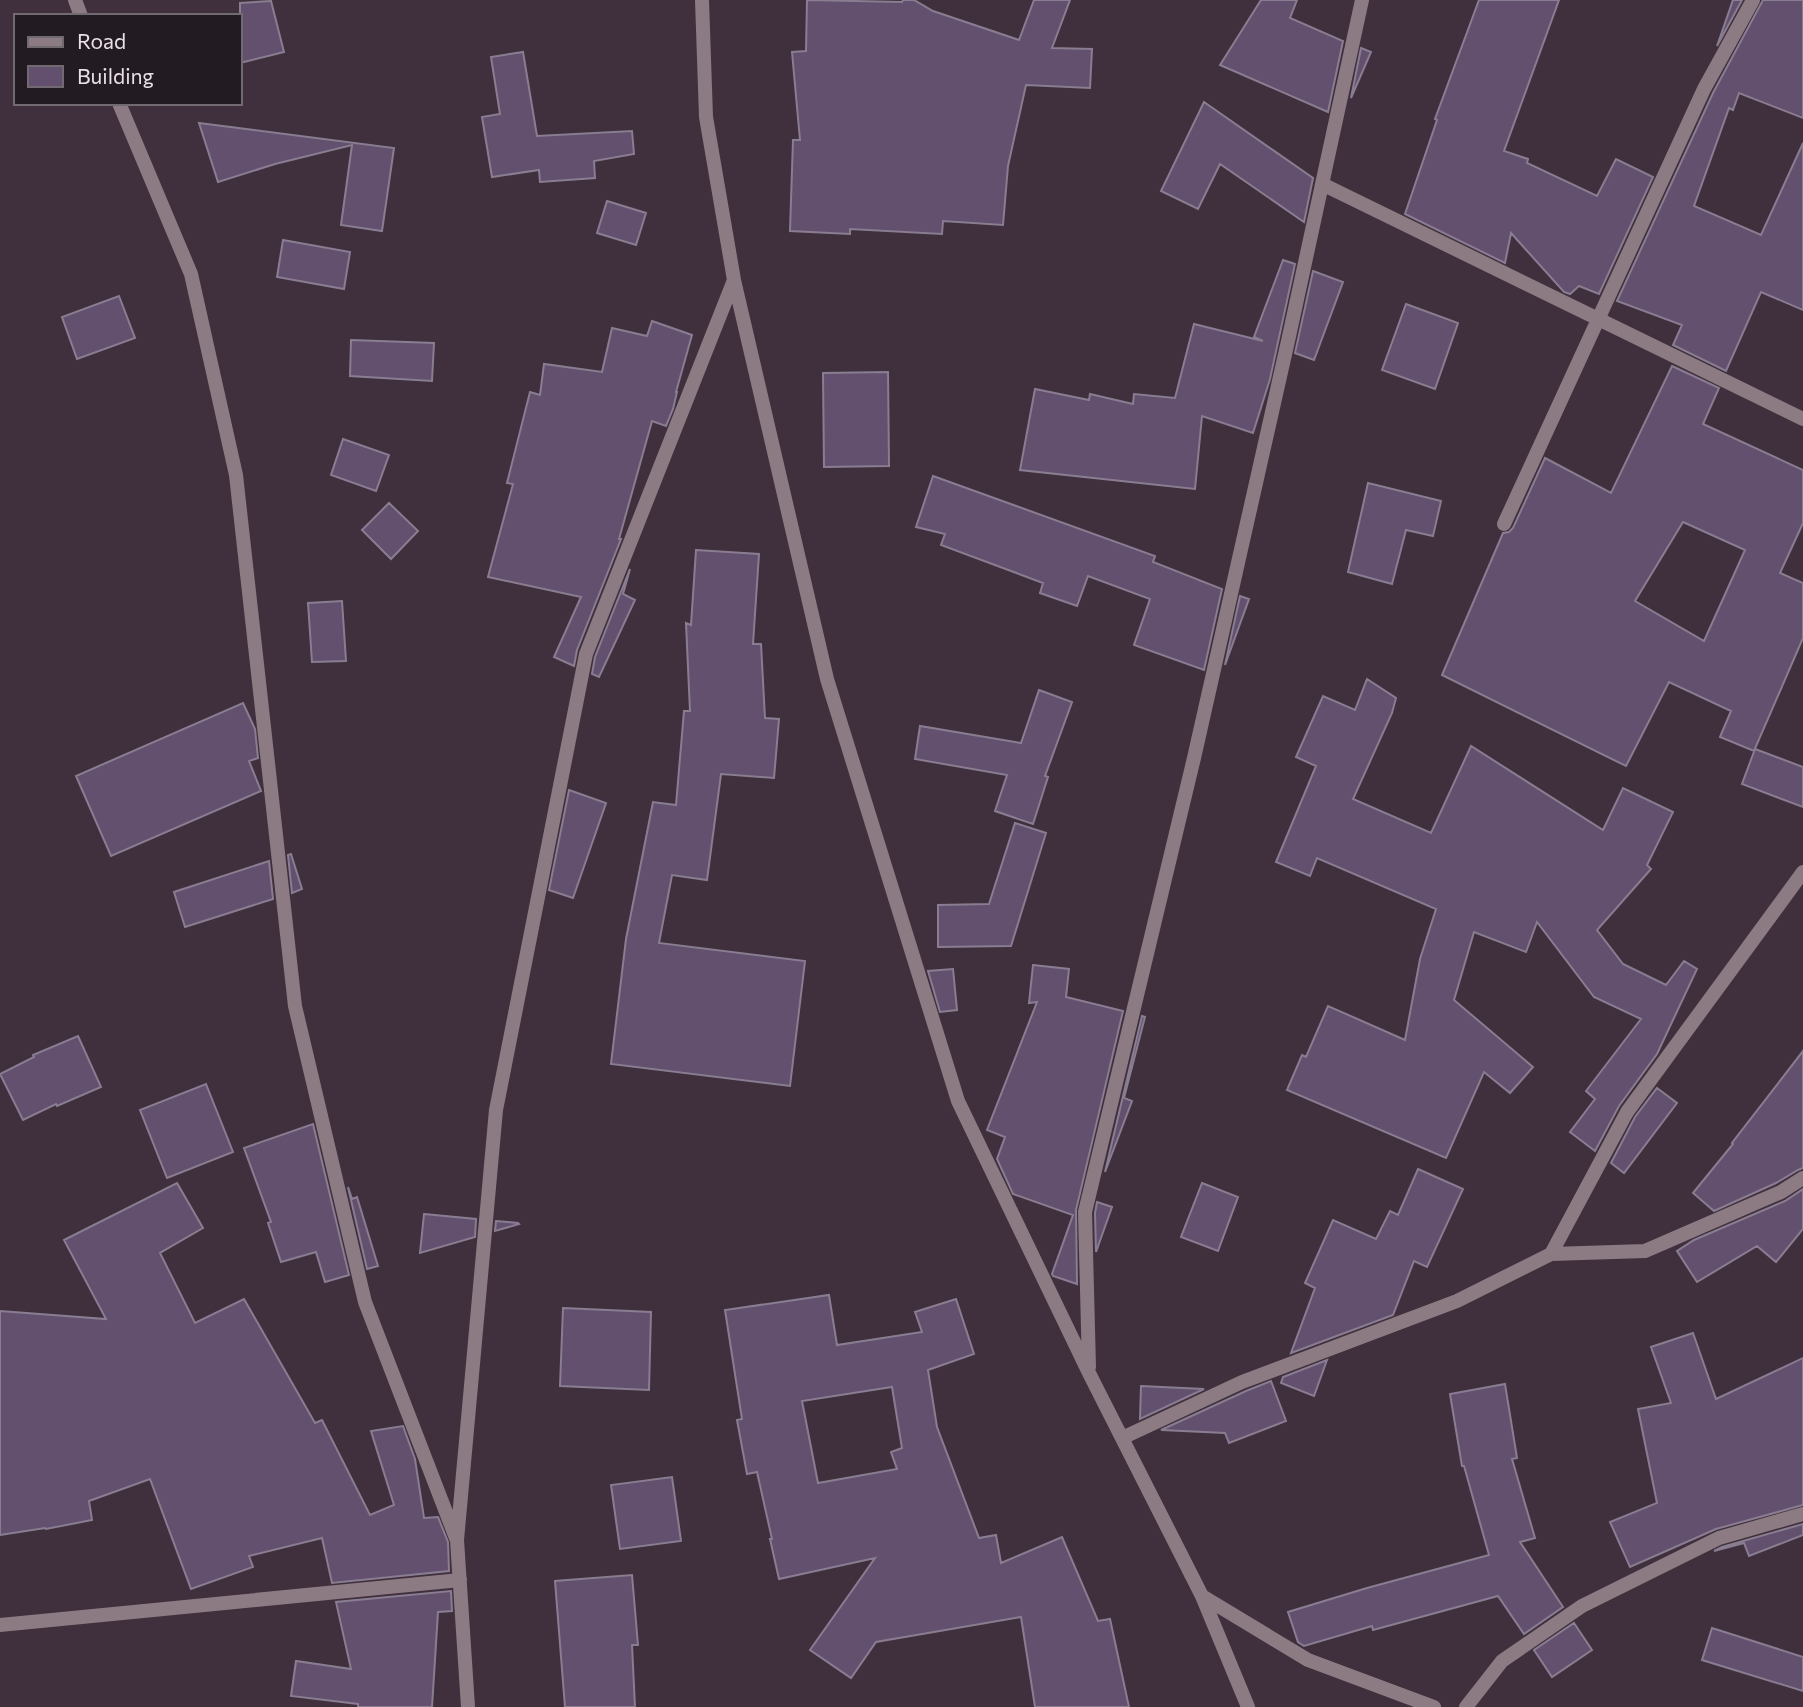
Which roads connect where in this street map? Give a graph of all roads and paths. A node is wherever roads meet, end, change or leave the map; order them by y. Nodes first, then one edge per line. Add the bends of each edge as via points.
1 (702, 0) edge
2 (1362, 0) edge
3 (1753, 0) edge
4 (119, 105) edge
5 (1322, 184) junction
6 (734, 280) junction
7 (1599, 318) junction
8 (1803, 419) edge
9 (1504, 524) dead end
10 (1803, 872) edge
11 (1803, 1178) edge
12 (1551, 1254) junction
13 (1089, 1373) junction
14 (1122, 1438) junction
15 (1803, 1514) edge
16 (457, 1541) junction
17 (460, 1580) junction
18 (1202, 1596) junction
19 (0, 1625) edge
20 (468, 1707) edge
21 (1248, 1707) edge
22 (1434, 1707) edge
23 (1466, 1707) edge

1 - 6 street via 706,117
2 - 5 street
3 - 7 street via 1704,89
4 - 16 street via 191,274 236,475 301,1033 365,1302
5 - 7 street
5 - 13 street via 1194,758 1085,1212
6 - 13 street via 827,679 958,1101
6 - 16 street via 586,654 496,1110
7 - 8 street
7 - 9 street
10 - 12 street via 1626,1112
11 - 12 street via 1645,1251
12 - 14 street via 1457,1301 1242,1382
13 - 14 street
14 - 18 street
15 - 23 street via 1718,1538 1582,1606 1502,1661
16 - 17 street
17 - 19 street
17 - 20 street
18 - 21 street
18 - 22 street via 1308,1660

